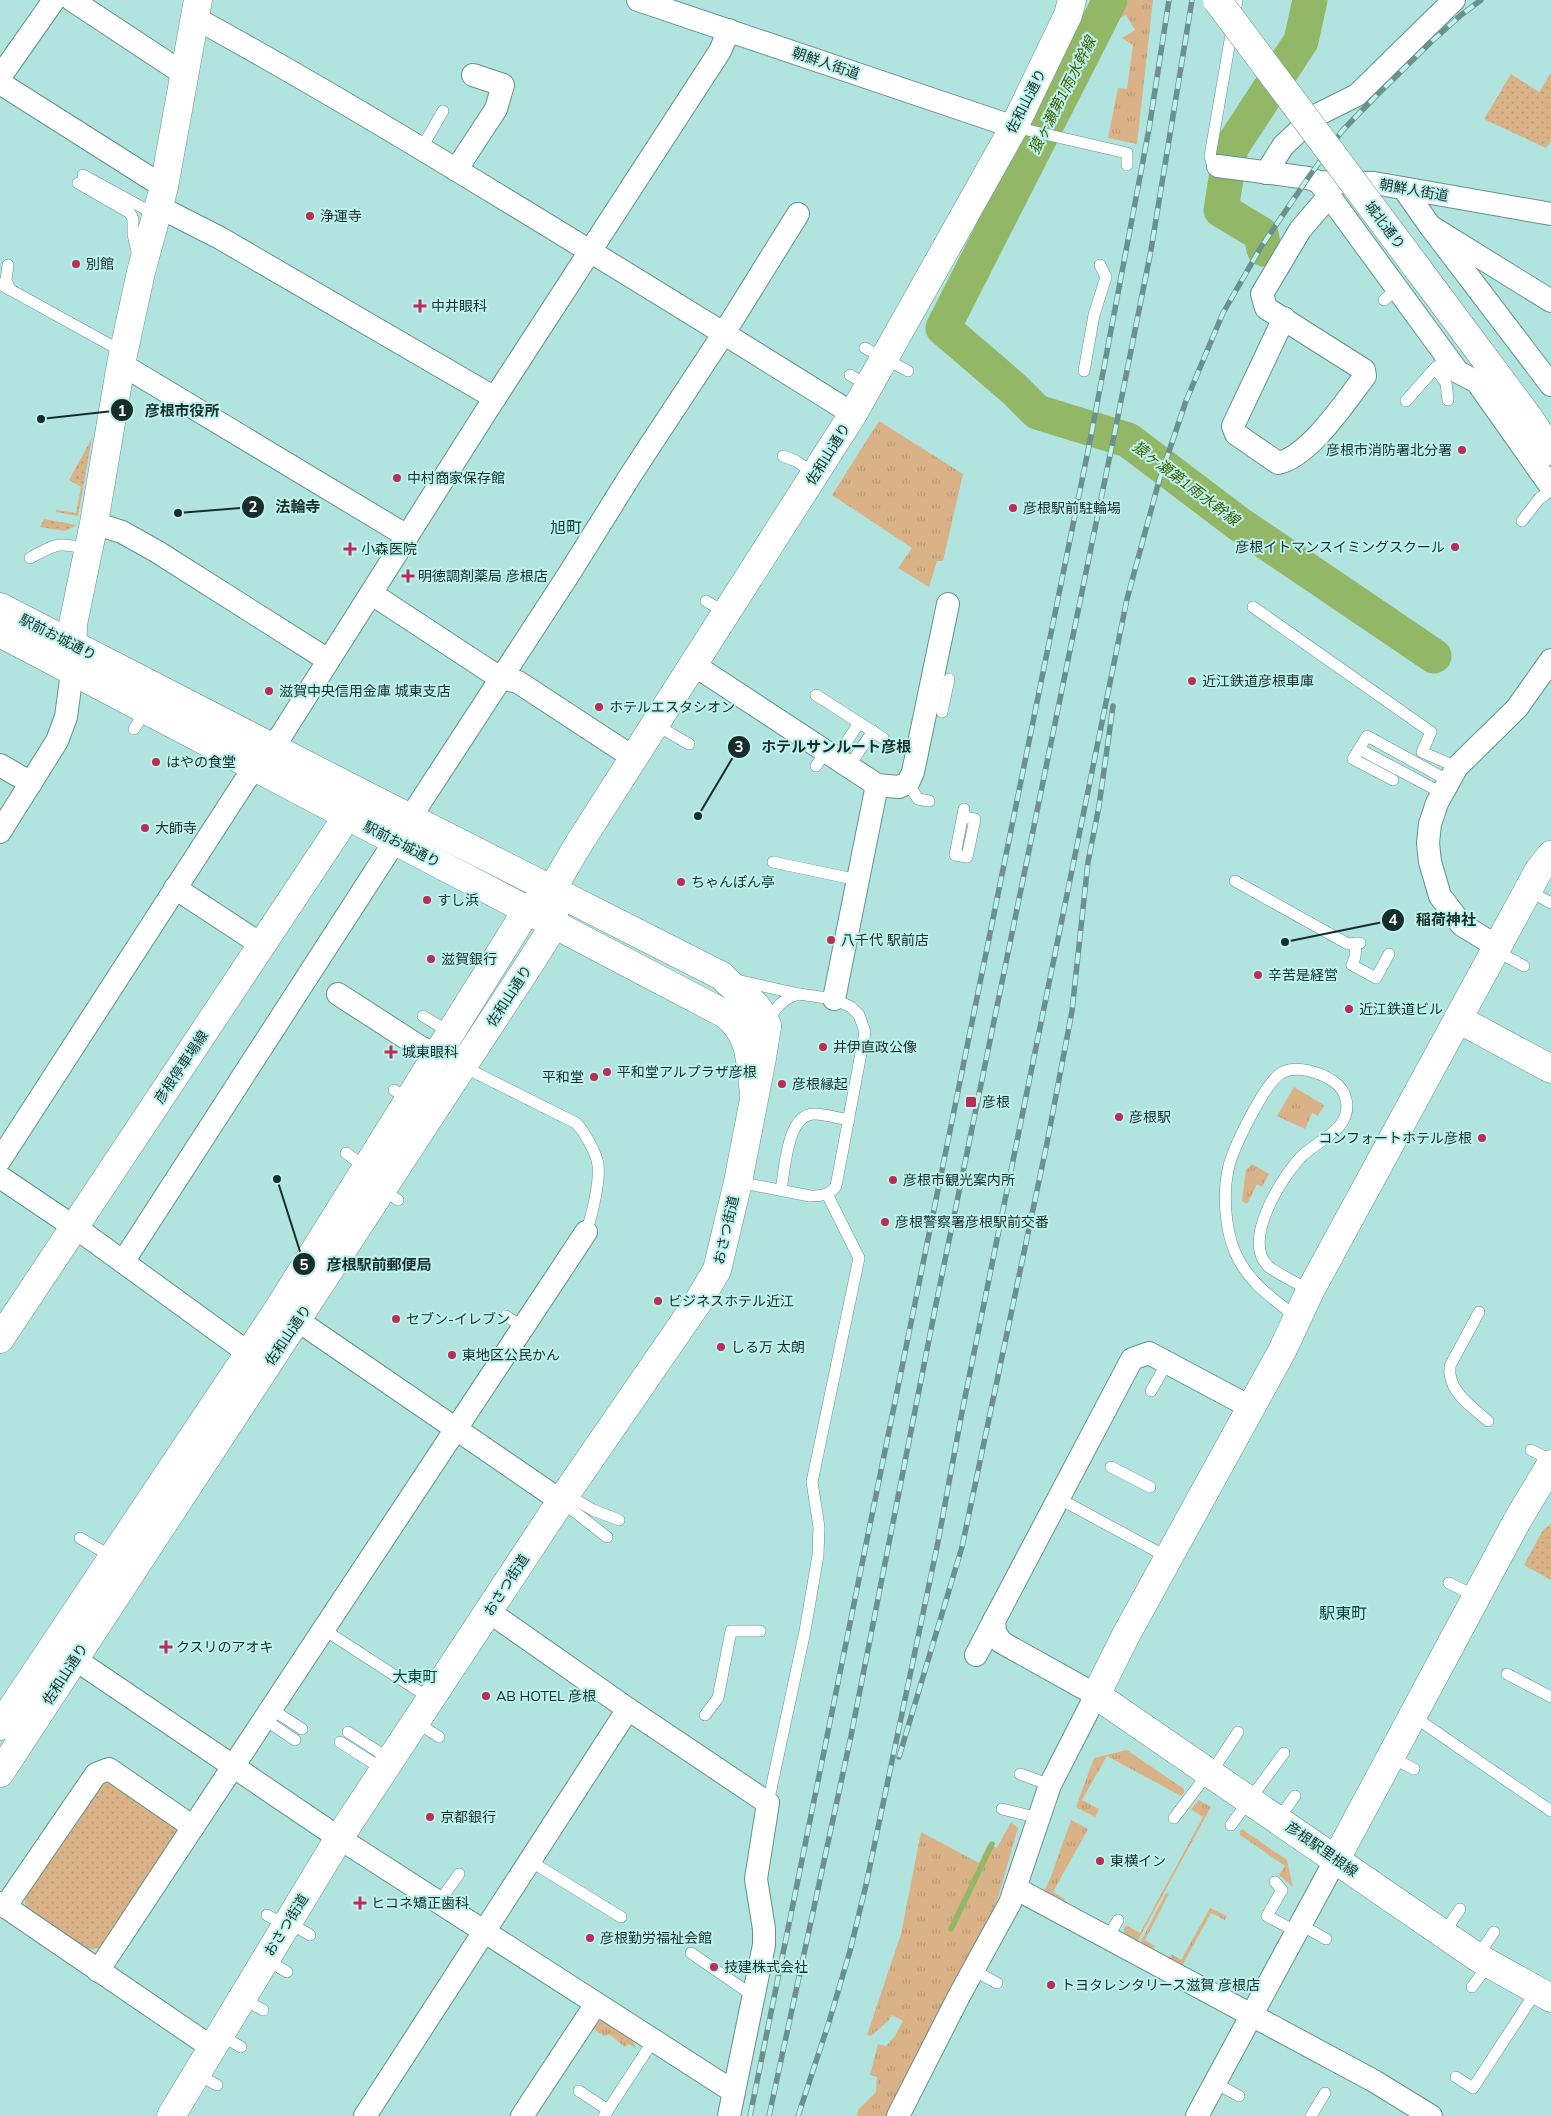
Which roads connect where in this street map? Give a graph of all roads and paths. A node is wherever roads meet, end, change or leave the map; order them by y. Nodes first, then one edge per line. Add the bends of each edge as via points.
1 (54, 0) edge
2 (72, 0) edge
3 (638, 0) edge
4 (1072, 0) edge
5 (1217, 0) edge
6 (1238, 0) edge
7 (1454, 0) edge
8 (196, 9) edge
9 (729, 30) junction
10 (184, 74) junction
11 (472, 75) dead end
12 (0, 78) edge
13 (0, 82) edge
14 (443, 111) dead end
15 (1024, 130) junction
16 (445, 164) junction
17 (1127, 165) dead end
18 (1219, 166) joint
19 (1257, 172) junction
20 (1324, 189) junction
21 (1404, 189) junction
22 (161, 204) junction
23 (798, 214) dead end
24 (1551, 214) edge
25 (1430, 226) junction
26 (591, 251) junction
27 (3, 263) edge
28 (1425, 264) junction
29 (1100, 265) dead end
30 (141, 272) junction
31 (5, 287) edge
32 (1551, 301) edge
33 (1284, 318) junction
34 (724, 333) junction
35 (875, 353) junction
36 (123, 358) junction
37 (1442, 363) junction
38 (908, 371) dead end
39 (1084, 371) dead end
40 (1546, 373) edge
41 (1448, 400) dead end
42 (1406, 401) dead end
43 (488, 405) junction
44 (853, 414) junction
45 (1551, 417) edge
46 (783, 456) dead end
47 (1537, 461) edge
48 (815, 474) junction
49 (1551, 488) edge
50 (1522, 521) dead end
51 (91, 536) junction
52 (406, 536) junction
53 (30, 558) dead end
54 (372, 594) junction
55 (948, 604) dead end
56 (0, 607) edge
57 (1253, 607) dead end
58 (0, 634) edge
59 (73, 645) junction
60 (328, 660) junction
61 (1551, 660) edge
62 (694, 665) junction
63 (72, 672) junction
64 (500, 678) junction
65 (949, 678) dead end
66 (816, 695) dead end
67 (942, 712) dead end
68 (859, 722) junction
69 (656, 724) junction
70 (689, 744) dead end
71 (263, 758) junction
72 (634, 758) junction
73 (832, 760) junction
74 (0, 765) edge
75 (1393, 780) dead end
76 (1449, 780) junction
77 (31, 783) junction
78 (908, 783) junction
79 (877, 785) junction
80 (359, 792) junction
81 (929, 801) dead end
82 (346, 816) junction
83 (410, 818) junction
84 (0, 832) edge
85 (395, 841) junction
86 (1551, 855) edge
87 (773, 862) dead end
88 (858, 880) junction
89 (1235, 882) dead end
90 (176, 888) junction
91 (551, 891) junction
92 (1540, 896) edge
93 (528, 910) junction
94 (555, 924) junction
95 (262, 944) junction
96 (1497, 949) junction
97 (1389, 954) dead end
98 (1524, 966) dead end
99 (722, 976) junction
100 (799, 994) junction
101 (337, 996) dead end
102 (834, 999) junction
103 (423, 1016) dead end
104 (1458, 1019) junction
105 (767, 1026) junction
106 (451, 1055) junction
107 (1549, 1063) edge
108 (754, 1093) junction
109 (849, 1120) junction
110 (0, 1160) edge
111 (0, 1177) edge
112 (738, 1182) junction
113 (781, 1190) junction
114 (827, 1194) junction
115 (74, 1227) junction
116 (586, 1232) joint
117 (123, 1262) junction
118 (1310, 1291) junction
119 (1479, 1312) dead end
120 (289, 1314) junction
121 (1296, 1317) junction
122 (0, 1339) edge
123 (258, 1360) junction
124 (1167, 1362) junction
125 (1151, 1391) dead end
126 (1252, 1408) junction
127 (1488, 1421) dead end
128 (456, 1430) junction
129 (1111, 1467) dead end
130 (1545, 1468) edge
131 (1150, 1487) dead end
132 (564, 1498) junction
133 (1058, 1498) junction
134 (619, 1520) dead end
135 (607, 1537) dead end
136 (80, 1538) dead end
137 (112, 1557) junction
138 (1169, 1558) junction
139 (1450, 1582) dead end
140 (1477, 1597) junction
141 (488, 1611) junction
142 (994, 1620) junction
143 (320, 1630) junction
144 (760, 1632) dead end
145 (48, 1640) junction
146 (976, 1655) dead end
147 (76, 1658) junction
148 (1507, 1674) dead end
149 (1096, 1695) junction
150 (1551, 1697) edge
151 (430, 1699) junction
152 (628, 1709) junction
153 (5, 1710) edge
154 (268, 1714) junction
155 (705, 1715) dead end
156 (1413, 1716) junction
157 (416, 1722) junction
158 (302, 1729) dead end
159 (348, 1732) dead end
160 (1238, 1732) dead end
161 (439, 1737) dead end
162 (294, 1740) dead end
163 (340, 1742) dead end
164 (1284, 1753) dead end
165 (388, 1765) junction
166 (233, 1766) junction
167 (1210, 1772) junction
168 (0, 1773) edge
169 (1020, 1774) dead end
170 (1050, 1786) junction
171 (1295, 1796) dead end
172 (1251, 1800) junction
173 (768, 1802) junction
174 (1002, 1809) dead end
175 (1551, 1811) edge
176 (1039, 1818) junction
177 (1174, 1818) dead end
178 (1278, 1819) junction
179 (1231, 1825) dead end
180 (193, 1826) junction
181 (339, 1838) junction
182 (1336, 1859) junction
183 (530, 1861) junction
184 (458, 1874) dead end
185 (1275, 1882) dead end
186 (1015, 1888) junction
187 (3, 1905) edge
188 (441, 1907) junction
189 (1460, 1909) dead end
190 (621, 1917) dead end
191 (1299, 1928) junction
192 (485, 1932) junction
193 (1494, 1932) dead end
194 (1444, 1933) junction
195 (1326, 1939) dead end
196 (691, 1953) dead end
197 (1483, 1960) junction
198 (973, 1970) junction
199 (98, 1971) junction
200 (997, 1983) dead end
201 (1472, 1987) dead end
202 (1544, 1994) edge
203 (755, 1997) junction
204 (596, 2004) junction
205 (1252, 2016) junction
206 (652, 2036) junction
207 (224, 2043) junction
208 (1456, 2077) dead end
209 (1216, 2083) junction
210 (579, 2091) dead end
211 (734, 2092) junction
212 (1325, 2093) dead end
213 (1239, 2096) dead end
214 (365, 2110) edge
215 (1432, 2112) edge
216 (606, 2113) edge
217 (176, 2114) edge
218 (522, 2116) edge
219 (729, 2116) edge
220 (898, 2116) edge
221 (1197, 2116) edge
222 (1311, 2116) edge

1 - 12 street
2 - 10 street
3 - 9 street, 朝鮮人街道 via 678,9
4 - 15 street, 佐和山通り
5 - 28 street, 城北通り, bridge
6 - 18 lane via 1210,156 1212,163
6 - 28 street, 城北通り
7 - 19 street via 1357,95 1319,114
8 - 10 street
8 - 16 street
9 - 15 street, 朝鮮人街道
9 - 26 street via 720,51
10 - 22 street
11 - 16 street via 503,85 496,108
13 - 22 street
14 - 16 lane
15 - 17 lane via 1127,153
15 - 35 street, 佐和山通り
16 - 26 street
18 - 19 street, 朝鮮人街道
19 - 20 street, 朝鮮人街道 via 1308,178
20 - 21 street, 朝鮮人街道 via 1374,183
20 - 33 street via 1262,294 1266,308
20 - 37 street via 1390,295
21 - 24 street, 朝鮮人街道
21 - 25 street
22 - 30 street
22 - 30 lane via 81,179 130,213
22 - 43 street via 171,213 348,312
23 - 34 street
25 - 32 street
25 - 40 street
26 - 34 street
26 - 43 street via 571,275
27 - 31 lane
28 - 45 street, 城北通り
28 - 47 street, 城北通り via 1529,418
29 - 39 lane via 1106,277 1094,315
30 - 36 street
31 - 36 lane
33 - 33 street via 1364,370 1365,376 1312,443 1285,462 1278,463 1236,434 1233,426
34 - 44 street
34 - 64 street via 570,575
35 - 38 lane
35 - 44 street, 佐和山通り via 859,380
36 - 51 street
36 - 52 street
37 - 41 lane
37 - 42 lane
37 - 47 street via 1477,382
43 - 52 street via 460,459
44 - 48 street, 佐和山通り
46 - 48 lane
47 - 49 street
48 - 62 street, 佐和山通り via 716,607
49 - 50 lane
51 - 53 lane via 56,544
51 - 59 street via 73,624
51 - 60 street via 122,532
52 - 54 street
54 - 60 street
54 - 64 street
55 - 78 street
56 - 59 street, 駅前お城通り
57 - 76 lane via 1431,732 1422,752
58 - 63 street, 駅前お城通り
59 - 63 street
59 - 71 street, 駅前お城通り
60 - 71 street via 282,734
61 - 76 street via 1517,708
62 - 69 street, 佐和山通り
62 - 73 street via 792,737
63 - 71 street, 駅前お城通り via 140,720
63 - 77 street via 63,725
64 - 72 street via 518,682
64 - 83 street
65 - 67 lane
66 - 68 lane
68 - 73 lane
68 - 73 lane via 878,735
69 - 70 lane
69 - 72 street, 佐和山通り
71 - 80 street, 駅前お城通り
71 - 82 street, 駅前お城通り
71 - 90 street
72 - 91 street, 佐和山通り
73 - 79 street
74 - 77 street
75 - 76 lane via 1353,759 1366,736
76 - 96 street via 1436,803 1430,824 1428,843 1432,876 1462,925
77 - 84 street
78 - 79 street via 898,787
78 - 81 lane via 918,799
79 - 88 street via 868,810
80 - 82 street, 彦根停車場線
80 - 83 street, 駅前お城通り
82 - 85 street, 駅前お城通り
82 - 95 street, 彦根停車場線
83 - 91 street, 駅前お城通り
85 - 93 street, 駅前お城通り
85 - 117 street
86 - 92 street via 1539,870
87 - 88 lane
88 - 102 street
89 - 97 lane via 1348,944 1358,943 1352,965 1376,978
90 - 95 street
90 - 110 street via 99,1000
91 - 93 street, 佐和山通り
91 - 94 street
91 - 99 street, 駅前お城通り
92 - 96 street
93 - 94 street, 駅前お城通り
93 - 106 street, 佐和山通り
94 - 106 street, 佐和山通り
94 - 108 street, 駅前お城通り via 710,1004 737,1023 747,1043
95 - 115 street, 彦根停車場線
96 - 98 lane
96 - 104 street
99 - 100 lane
99 - 105 street, 駅前お城通り via 752,1000
100 - 102 lane
100 - 105 lane via 779,1005
101 - 106 street via 420,1047
102 - 109 lane via 859,1015 865,1032
103 - 106 lane
104 - 107 street
104 - 118 street
105 - 108 street, おさつ街道
106 - 116 lane via 576,1123 583,1130 598,1164 592,1216
106 - 120 street, 佐和山通り via 390,1195
106 - 120 street, 佐和山通り via 402,1095 356,1160
108 - 112 street, おさつ街道
109 - 113 lane via 814,1114 798,1120 793,1129
109 - 114 lane via 836,1186
111 - 115 street
112 - 113 lane
112 - 132 street, おさつ街道 via 717,1270
113 - 114 lane via 810,1196
114 - 173 lane via 859,1258 812,1482 819,1527 818,1555
115 - 117 street
115 - 122 street, 彦根停車場線 via 25,1314
116 - 128 street via 514,1322
117 - 123 street via 192,1306
118 - 121 street
118 - 121 lane via 1268,1266 1260,1252 1259,1232 1268,1208 1300,1158 1341,1124 1347,1109 1346,1094 1334,1082 1318,1073 1298,1070 1282,1073 1264,1093 1242,1133 1228,1170 1226,1199 1234,1251 1244,1270 1260,1289
119 - 127 lane via 1450,1366 1449,1375 1451,1385
120 - 123 street, 佐和山通り
120 - 128 street
121 - 126 street
123 - 137 street, 佐和山通り
123 - 147 street, 佐和山通り
124 - 125 lane
124 - 126 street via 1208,1380
124 - 133 street via 1149,1353 1132,1359 1073,1479
126 - 138 street
128 - 132 street
128 - 143 street via 340,1596
129 - 131 lane
130 - 140 street
132 - 134 lane
132 - 135 lane
132 - 141 street, おさつ街道
133 - 138 lane via 1084,1516
133 - 142 street
136 - 137 lane
137 - 145 street, 佐和山通り via 78,1595
138 - 149 street
139 - 140 lane
140 - 156 street
141 - 151 street, おさつ街道
141 - 152 street via 547,1660
142 - 146 street
142 - 149 street via 995,1632 1001,1642 1017,1646
143 - 151 lane
143 - 154 street
144 - 155 lane via 731,1631 718,1698
145 - 147 street
145 - 153 street, 佐和山通り
147 - 166 street
147 - 168 street, 佐和山通り
148 - 150 lane
149 - 167 street, 彦根駅里根線
149 - 170 street
151 - 157 street, おさつ街道
152 - 173 street
152 - 183 street
154 - 158 lane
154 - 162 lane
154 - 166 street
156 - 175 lane
156 - 182 street via 1402,1763
157 - 161 lane
157 - 165 street, おさつ街道
159 - 165 lane
160 - 167 lane
163 - 165 lane
164 - 172 lane
165 - 181 street, おさつ街道
166 - 180 street
166 - 181 street via 286,1809
167 - 172 street, 彦根駅里根線
167 - 177 lane
169 - 170 lane
170 - 176 street
171 - 178 lane
172 - 178 street, 彦根駅里根線
172 - 179 lane
173 - 203 street via 756,1879 764,1945
174 - 176 lane
176 - 186 street
178 - 182 street, 彦根駅里根線
180 - 187 street via 109,1769 96,1774
180 - 199 street
181 - 188 street
181 - 207 street, おさつ街道 via 288,1924 276,1966
182 - 191 street
182 - 194 street, 彦根駅里根線
183 - 190 lane
183 - 192 street
184 - 188 lane
185 - 191 lane via 1282,1890 1267,1916
186 - 198 street
186 - 205 street via 1058,1915 1100,1930 1133,1955 1160,1966 1204,1994
187 - 199 street via 68,1955
188 - 192 street
189 - 194 lane
191 - 195 lane
191 - 205 street
192 - 204 street via 538,1972
192 - 214 street
193 - 197 lane
194 - 197 street, 彦根駅里根線
196 - 203 lane
197 - 201 lane
197 - 202 street, 彦根駅里根線
198 - 200 lane
198 - 220 street
199 - 207 street via 115,1987
202 - 208 lane via 1474,2088
203 - 211 street
204 - 206 street
204 - 218 street
205 - 209 street
205 - 215 street via 1394,2087
206 - 211 street
206 - 216 lane
207 - 217 street, おさつ街道 via 207,2079
209 - 213 lane
209 - 221 street
210 - 216 lane
211 - 219 street
212 - 222 lane

